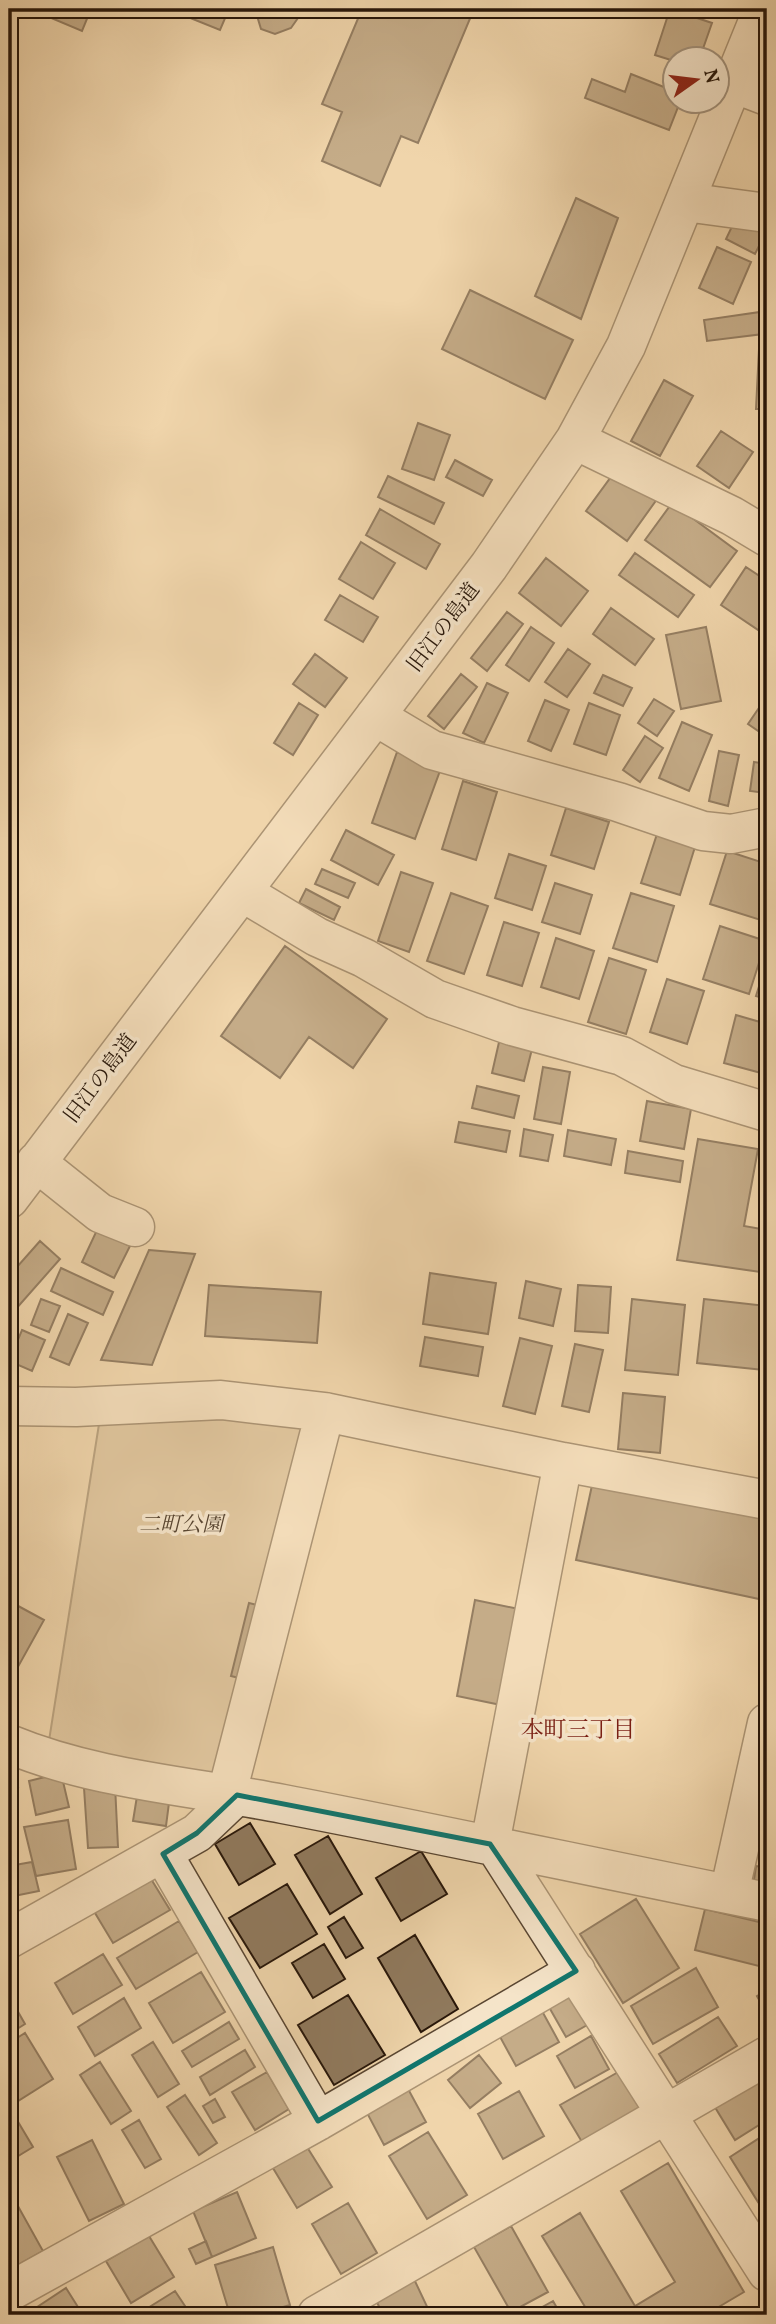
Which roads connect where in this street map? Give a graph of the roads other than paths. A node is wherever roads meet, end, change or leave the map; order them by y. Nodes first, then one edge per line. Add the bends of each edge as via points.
1 (763, 9) edge
2 (750, 89) edge
3 (685, 202) junction
4 (767, 213) edge
5 (575, 440) junction
6 (767, 537) edge
7 (375, 716) junction
8 (767, 827) edge
9 (242, 892) junction
10 (767, 1112) edge
11 (18, 1181) edge
12 (135, 1227) dead end
13 (9, 1406) edge
14 (325, 1412) junction
15 (563, 1462) junction
16 (767, 1500) edge
17 (767, 1723) edge
18 (9, 1744) edge
19 (232, 1794) junction
20 (492, 1845) junction
21 (163, 1854) junction
22 (729, 1894) junction
23 (767, 1902) edge
24 (9, 1939) edge
25 (576, 1970) junction
26 (767, 2056) edge
27 (665, 2113) junction
28 (318, 2121) junction
29 (767, 2272) edge
30 (9, 2292) edge
31 (317, 2315) edge

1 - 2 street, 旧江の島道
2 - 3 street, 旧江の島道
3 - 4 street
3 - 5 street, 旧江の島道 via 626,346
5 - 6 street
5 - 7 street, 旧江の島道 via 489,566
7 - 8 street via 432,750 703,831 731,834
7 - 9 street, 旧江の島道
9 - 10 street via 435,999 622,1056 674,1084
9 - 11 street, 旧江の島道
11 - 12 street
13 - 14 street via 221,1400
14 - 15 street
14 - 19 street
15 - 16 street
15 - 20 street
17 - 22 street
18 - 19 street via 39,1757 117,1776
19 - 20 street
19 - 21 street via 197,1833
20 - 22 street
20 - 25 street
21 - 24 street
21 - 28 street
22 - 23 street
25 - 27 street
25 - 28 street
26 - 27 street
27 - 29 street
27 - 31 street
28 - 30 street

